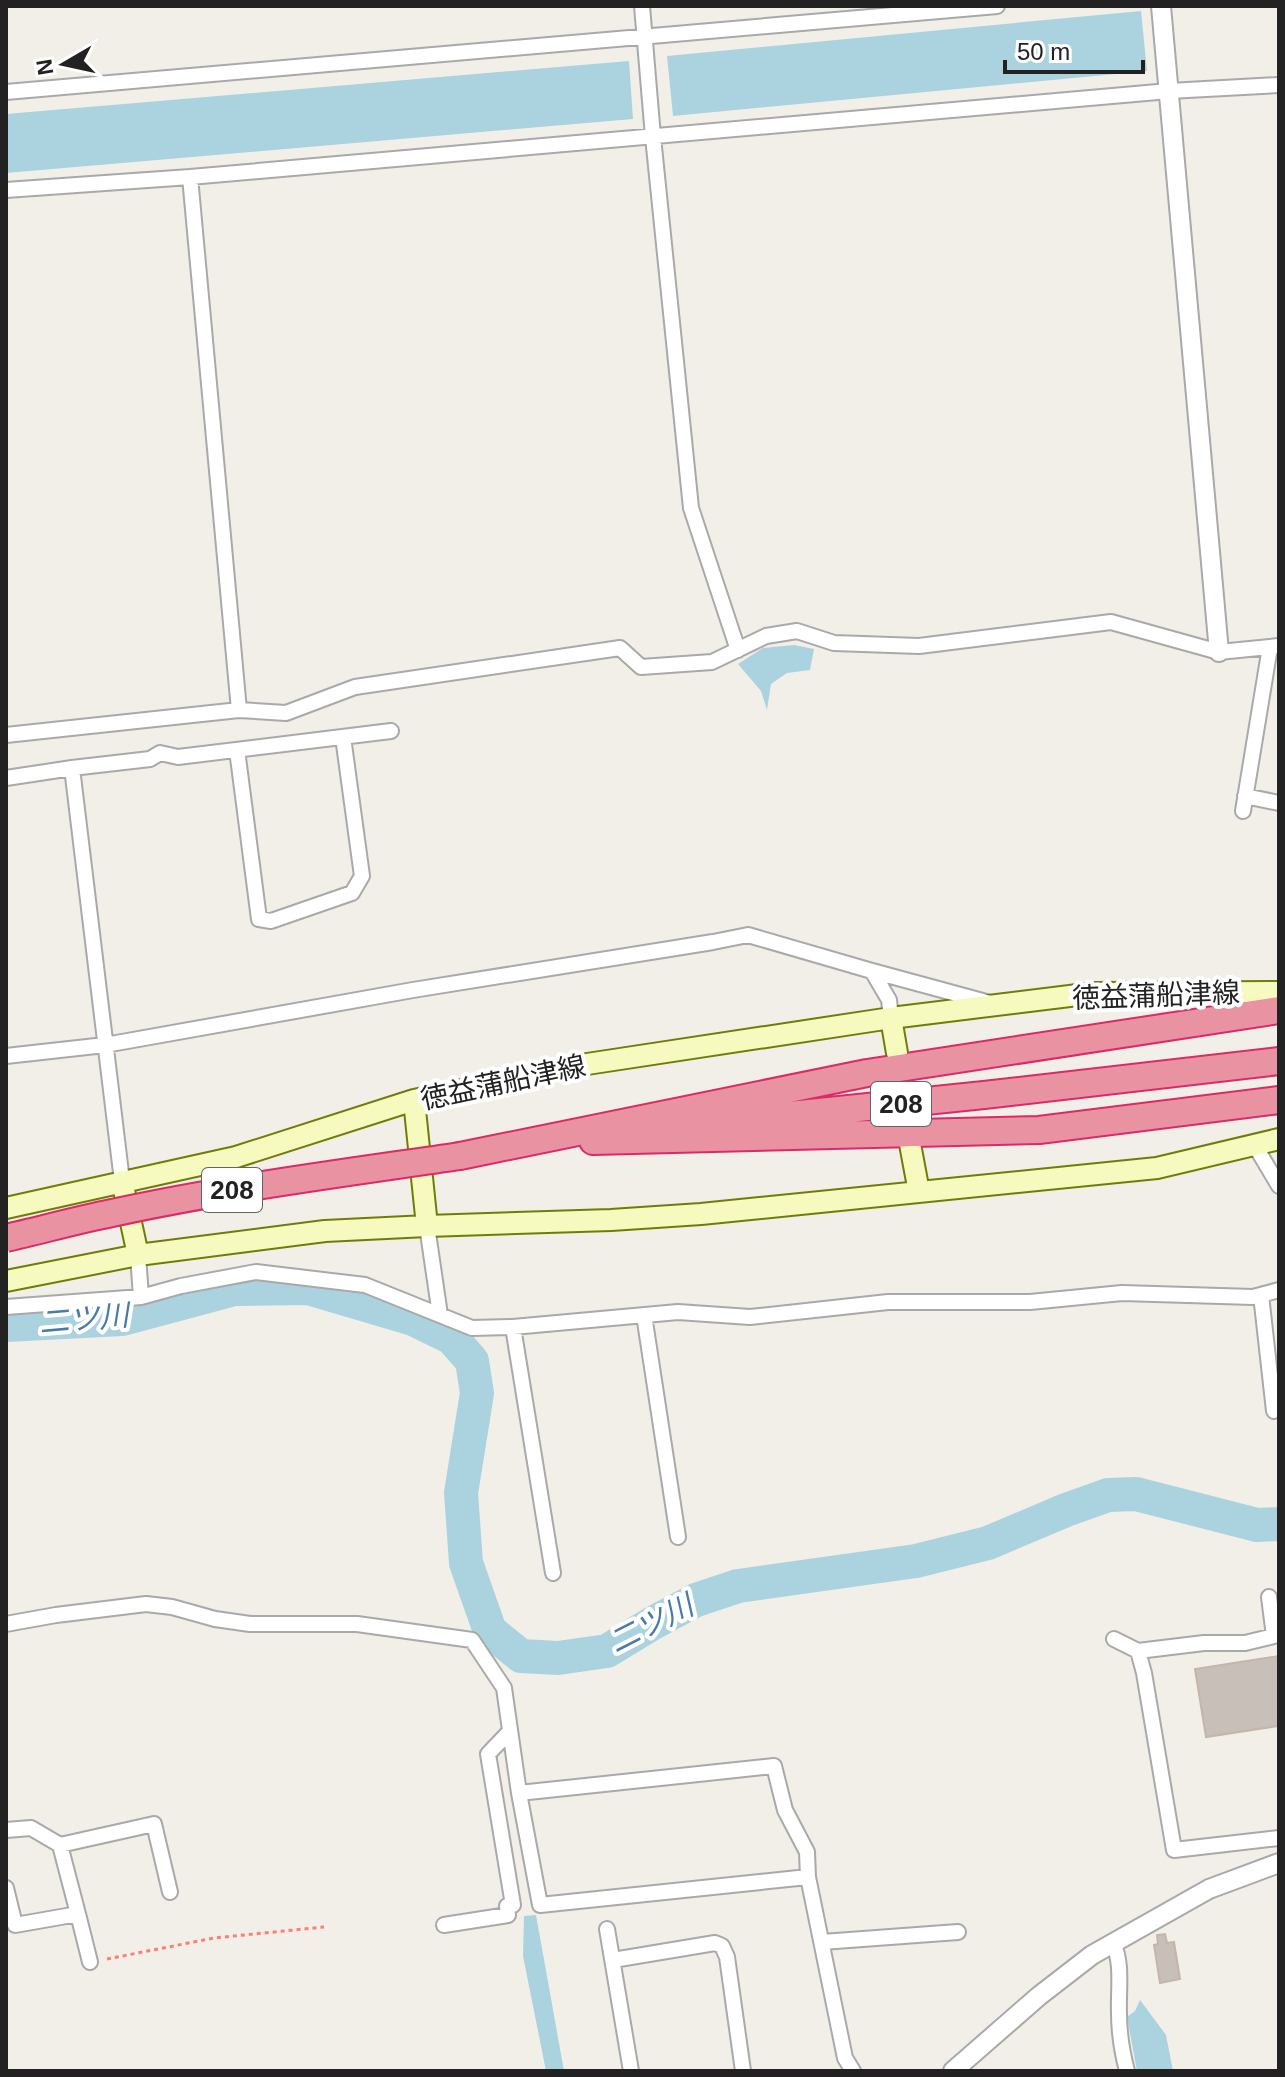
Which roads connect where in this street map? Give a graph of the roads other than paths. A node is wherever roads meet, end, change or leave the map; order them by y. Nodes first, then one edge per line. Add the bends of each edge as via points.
1 (642, 6) edge
2 (997, 6) edge
3 (1161, 6) edge
4 (645, 36) junction
5 (1279, 85) edge
6 (1169, 91) junction
7 (6, 92) edge
8 (653, 134) junction
9 (190, 177) junction
10 (6, 190) edge
11 (1275, 646) edge
12 (738, 650) junction
13 (1219, 652) junction
14 (239, 710) junction
15 (391, 731) dead end
16 (6, 735) edge
17 (343, 737) junction
18 (237, 750) junction
19 (72, 768) junction
20 (6, 778) edge
21 (1279, 803) edge
22 (872, 971) junction
23 (1279, 992) edge
24 (997, 1005) junction
25 (1279, 1010) edge
26 (891, 1018) junction
27 (105, 1045) junction
28 (897, 1053) tunnel mouth
29 (6, 1056) edge
30 (1279, 1061) edge
31 (414, 1100) junction
32 (1279, 1100) edge
33 (1279, 1139) edge
34 (522, 1142) junction
35 (910, 1144) tunnel mouth
36 (1254, 1144) junction
37 (460, 1151) junction
38 (122, 1181) junction
39 (1279, 1186) edge
40 (919, 1192) junction
41 (6, 1208) edge
42 (427, 1226) junction
43 (6, 1227) edge
44 (6, 1238) edge
45 (138, 1255) junction
46 (6, 1281) edge
47 (1279, 1290) edge
48 (1261, 1295) junction
49 (141, 1297) junction
50 (6, 1307) edge
51 (440, 1315) junction
52 (644, 1315) junction
53 (513, 1327) junction
54 (1274, 1411) dead end
55 (678, 1537) dead end
56 (553, 1573) dead end
57 (1269, 1597) dead end
58 (6, 1624) edge
59 (1114, 1639) dead end
60 (1138, 1651) junction
61 (510, 1731) junction
62 (519, 1793) junction
63 (6, 1830) edge
64 (1279, 1838) edge
65 (60, 1845) junction
66 (1279, 1863) edge
67 (808, 1877) junction
68 (6, 1888) edge
69 (170, 1892) dead end
70 (78, 1914) junction
71 (444, 1925) dead end
72 (607, 1929) dead end
73 (958, 1932) dead end
74 (822, 1942) junction
75 (1113, 1943) junction
76 (613, 1960) junction
77 (90, 1962) road end
78 (631, 2071) edge
79 (743, 2071) edge
80 (853, 2071) edge
81 (953, 2071) edge
82 (1127, 2071) edge

1 - 4 street
2 - 4 street
3 - 6 street
4 - 7 street
4 - 8 street
5 - 6 street
6 - 8 street
6 - 13 street
8 - 9 street
8 - 12 street via 691,508
9 - 10 street
9 - 14 street
11 - 13 street
11 - 21 street via 1244,804
12 - 13 street via 766,636 797,631 834,643 919,646 1111,622
12 - 14 street via 712,662 641,667 620,648 355,687 286,713
14 - 16 street
15 - 17 street
17 - 18 street
17 - 18 street via 362,876 352,893 271,921 259,919
18 - 19 street via 178,757 160,753 150,759
19 - 20 street
19 - 27 street
22 - 24 street
22 - 26 street via 889,1000
22 - 27 street via 748,935
23 - 24 main road, 徳益蒲船津線 via 1094,993
24 - 26 main road, 徳益蒲船津線
25 - 34 highway via 867,1073
26 - 28 main road
26 - 31 main road, 徳益蒲船津線 via 587,1064
27 - 29 street
27 - 38 street
30 - 34 highway, 208
31 - 38 main road, 徳益蒲船津線 via 236,1157
31 - 42 main road
32 - 34 highway via 1039,1130
33 - 36 main road
34 - 37 highway, 208
35 - 40 main road
36 - 39 street
36 - 40 main road via 1157,1168
37 - 43 highway, 208 via 299,1168
37 - 44 highway, 208, bridge via 200,1196
38 - 41 main road, 徳益蒲船津線
38 - 45 main road
40 - 42 main road via 701,1214
42 - 45 main road via 325,1231
42 - 51 street
45 - 46 main road
45 - 49 street
47 - 48 street
48 - 52 street via 1122,1293 1030,1302 888,1302 750,1317
48 - 54 street
49 - 50 street
49 - 51 street via 256,1272 365,1285
51 - 53 street via 472,1328
52 - 53 street
52 - 55 street
53 - 56 street
57 - 60 street via 1274,1636
58 - 61 street via 146,1604 250,1624 357,1624 472,1640 504,1688
59 - 60 street
60 - 64 street via 1174,1850
61 - 62 street
61 - 71 street via 488,1754 513,1905 507,1906 508,1915
62 - 67 street via 774,1766 785,1810 807,1852
62 - 67 street via 540,1905
63 - 65 street via 31,1828
65 - 69 street via 154,1824
65 - 70 street
66 - 75 street via 1209,1889
67 - 74 street
68 - 70 street via 15,1925
70 - 77 street
72 - 76 street
73 - 74 street
74 - 80 street via 845,2058
75 - 81 street via 1039,1996
75 - 82 street
76 - 78 street
76 - 79 street via 722,1946

